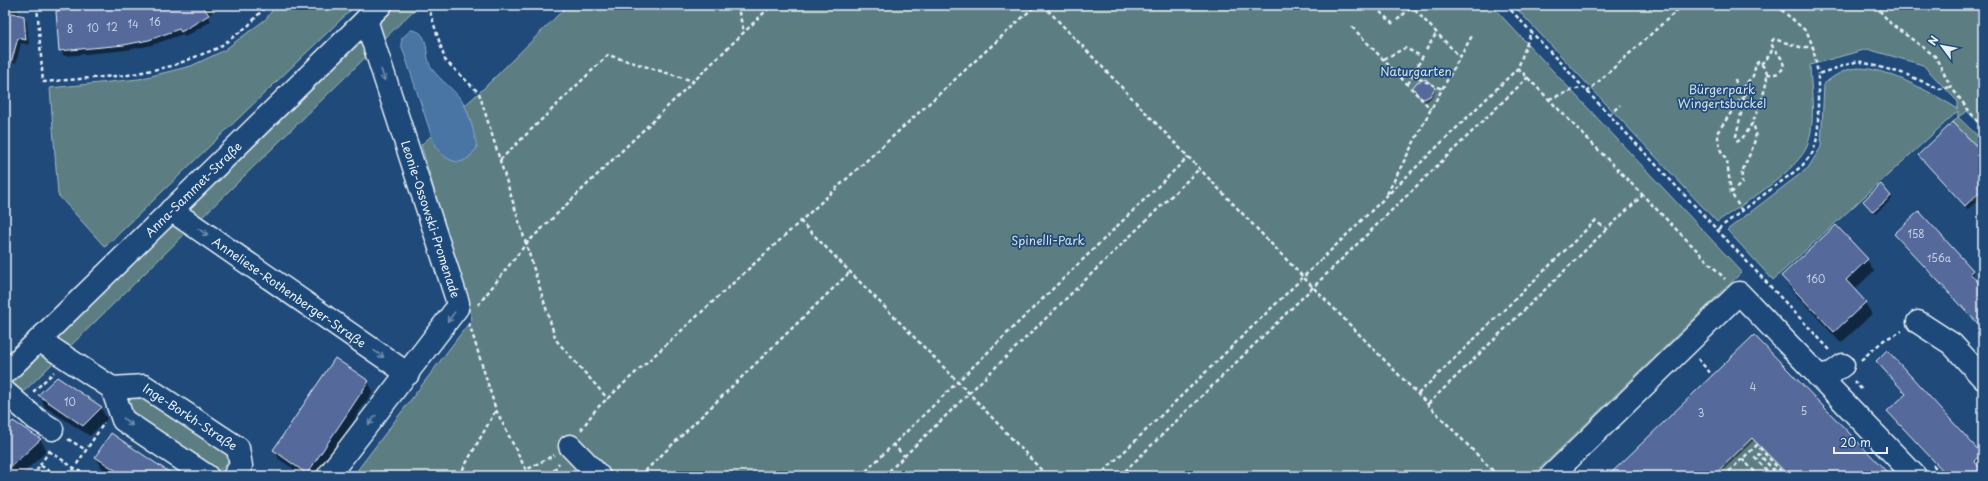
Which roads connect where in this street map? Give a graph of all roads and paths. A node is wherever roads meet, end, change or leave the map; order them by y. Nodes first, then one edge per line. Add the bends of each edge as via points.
1 (37, 5) edge
2 (267, 5) edge
3 (381, 5) edge
4 (428, 5) edge
5 (737, 5) edge
6 (772, 5) edge
7 (1036, 5) edge
8 (1043, 5) edge
9 (1506, 5) edge
10 (1683, 5) edge
11 (1776, 5) edge
12 (1875, 5) edge
13 (1411, 6) edge
14 (1375, 7) dead end
15 (1397, 20) dead end
16 (1393, 24) dead end
17 (1352, 27) dead end
18 (368, 29) junction
19 (744, 32) junction
20 (1531, 32) junction
21 (1436, 33) junction
22 (1473, 34) dead end
23 (1773, 47) junction
24 (1813, 47) junction
25 (1426, 50) dead end
26 (1460, 57) junction
27 (1384, 59) junction
28 (1761, 64) junction
29 (1518, 68) junction
30 (1413, 74) junction
31 (1767, 74) junction
32 (1818, 74) junction
33 (1528, 78) junction
34 (1735, 79) dead end
35 (693, 81) junction
36 (1408, 84) junction
37 (1582, 87) junction
38 (1951, 87) junction
39 (1742, 88) junction
40 (1442, 89) junction
41 (1587, 92) junction
42 (1746, 96) junction
43 (1548, 99) junction
44 (1620, 105) dead end
45 (1431, 109) junction
46 (1609, 115) junction
47 (1752, 123) junction
48 (1983, 129) edge
49 (1188, 157) junction
50 (500, 160) junction
51 (1199, 169) junction
52 (1731, 193) junction
53 (1643, 195) junction
54 (1386, 196) junction
55 (171, 210) junction
56 (1742, 212) junction
57 (800, 221) junction
58 (1607, 229) junction
59 (1718, 229) junction
60 (526, 244) junction
61 (850, 272) junction
62 (1304, 278) junction
63 (1312, 287) junction
64 (1739, 294) junction
65 (482, 300) dead end
66 (468, 318) dead end
67 (1918, 322) joint
68 (39, 340) junction
69 (68, 359) junction
70 (1843, 365) junction
71 (5, 373) edge
72 (408, 374) junction
73 (1818, 376) junction
74 (1983, 378) edge
75 (957, 381) junction
76 (112, 388) junction
77 (969, 393) junction
78 (1418, 394) junction
79 (12, 398) edge
80 (608, 399) junction
81 (1428, 404) junction
82 (496, 410) junction
83 (120, 411) junction
84 (52, 429) dead end
85 (893, 444) junction
86 (570, 446) junction
87 (49, 451) dead end
88 (904, 456) junction
89 (1742, 459) junction
90 (74, 468) junction
91 (526, 470) junction
92 (33, 476) edge
93 (57, 476) edge
94 (69, 476) edge
95 (86, 476) edge
96 (207, 476) edge
97 (234, 476) edge
98 (328, 476) edge
99 (459, 476) edge
100 (522, 476) edge
101 (599, 476) edge
102 (640, 476) edge
103 (861, 476) edge
104 (884, 476) edge
105 (1047, 476) edge
106 (1099, 476) edge
107 (1120, 476) edge
108 (1498, 476) edge
109 (1552, 476) edge
110 (1724, 476) edge
111 (1759, 476) edge
112 (1772, 476) edge
113 (1915, 476) edge

1 - 2 path via 43,82 128,75 172,66 218,48 248,26
3 - 18 street, Anna-Sammet-Straße
4 - 50 path via 445,60 479,93
5 - 19 path
6 - 19 path
7 - 57 path
8 - 49 path
9 - 20 path
10 - 41 path
11 - 24 path via 1807,32
12 - 38 path via 1891,24 1935,56
13 - 15 path
13 - 21 path
14 - 16 path
17 - 27 path
18 - 55 street, Anna-Sammet-Straße
18 -> 72 street, Leonie-Ossowski-Promenade via 458,303 457,308
19 - 35 path
20 - 29 path
20 - 37 path
21 - 25 path
21 - 26 path
22 - 26 path
23 - 24 path via 1771,42 1774,39 1800,47
23 - 28 path via 1770,55
23 - 31 path via 1780,54 1784,67 1774,75
24 - 32 path
26 - 40 path
27 - 30 path via 1405,48 1423,55
27 - 36 path
28 - 31 path
28 - 39 path via 1756,64 1753,76
29 - 33 path
29 - 54 path
30 - 36 path
30 - 40 path
31 - 47 path via 1760,109
32 - 38 path via 1858,60 1940,88
32 - 56 path via 1818,135 1813,152 1802,166
33 - 43 path
33 - 63 path
34 - 39 path via 1738,87
35 - 50 path via 608,55
35 - 60 path
36 - 45 path
37 - 41 path
37 - 43 path
38 - 48 path
39 - 42 path
40 - 45 path
41 - 46 path
42 - 47 path via 1736,139 1738,141 1743,138
42 - 52 path via 1739,101 1717,133 1721,151 1728,161
43 - 53 path
44 - 46 path
45 - 54 path
46 - 59 path
47 - 52 path via 1755,132 1752,148 1742,171 1742,183
49 - 51 path
49 - 75 path
50 - 60 path
51 - 62 path
51 - 77 path
52 - 56 path
53 - 58 path
53 - 64 path
54 - 62 path
55 - 68 street, Anna-Sammet-Straße
55 -> 72 street, Anneliese-Rothenberger-Straße
56 - 59 path
57 - 61 path
57 - 80 path
58 - 78 path via 1595,221
58 - 81 path
59 - 70 path
60 - 65 path
60 - 80 path via 556,340
61 - 75 path
61 - 102 path
62 - 63 path
62 - 106 path
63 - 78 path
63 - 107 path
64 - 73 street
64 - 109 street
66 - 82 path
67 - 70 path via 1884,340 1848,371
67 - 74 street via 1952,344
68 - 69 street
68 - 71 street, Anna-Sammet-Straße
69 - 76 street
69 - 79 path
70 - 73 street via 1832,373
72 -> 98 street, Leonie-Ossowski-Promenade
73 - 113 street
75 - 77 path
75 - 85 path
76 - 83 street
76 - 97 street, Inge-Borkh-Straße via 144,386 238,448 241,466
77 - 88 path
77 - 105 path
78 - 81 path
79 - 84 street
80 - 86 path via 596,408
81 - 108 path
82 - 91 path
82 - 99 path
83 - 90 path via 110,414
83 -> 96 street via 123,420
85 - 88 path
85 - 103 path
86 - 91 path
86 - 101 street
87 - 90 path
88 - 104 path
89 - 110 path
89 - 111 path
89 - 112 path via 1757,445 1782,471 1778,475 1759,454 1755,458
90 - 94 path
90 - 95 path
91 - 100 path
92 - 93 path via 40,465

